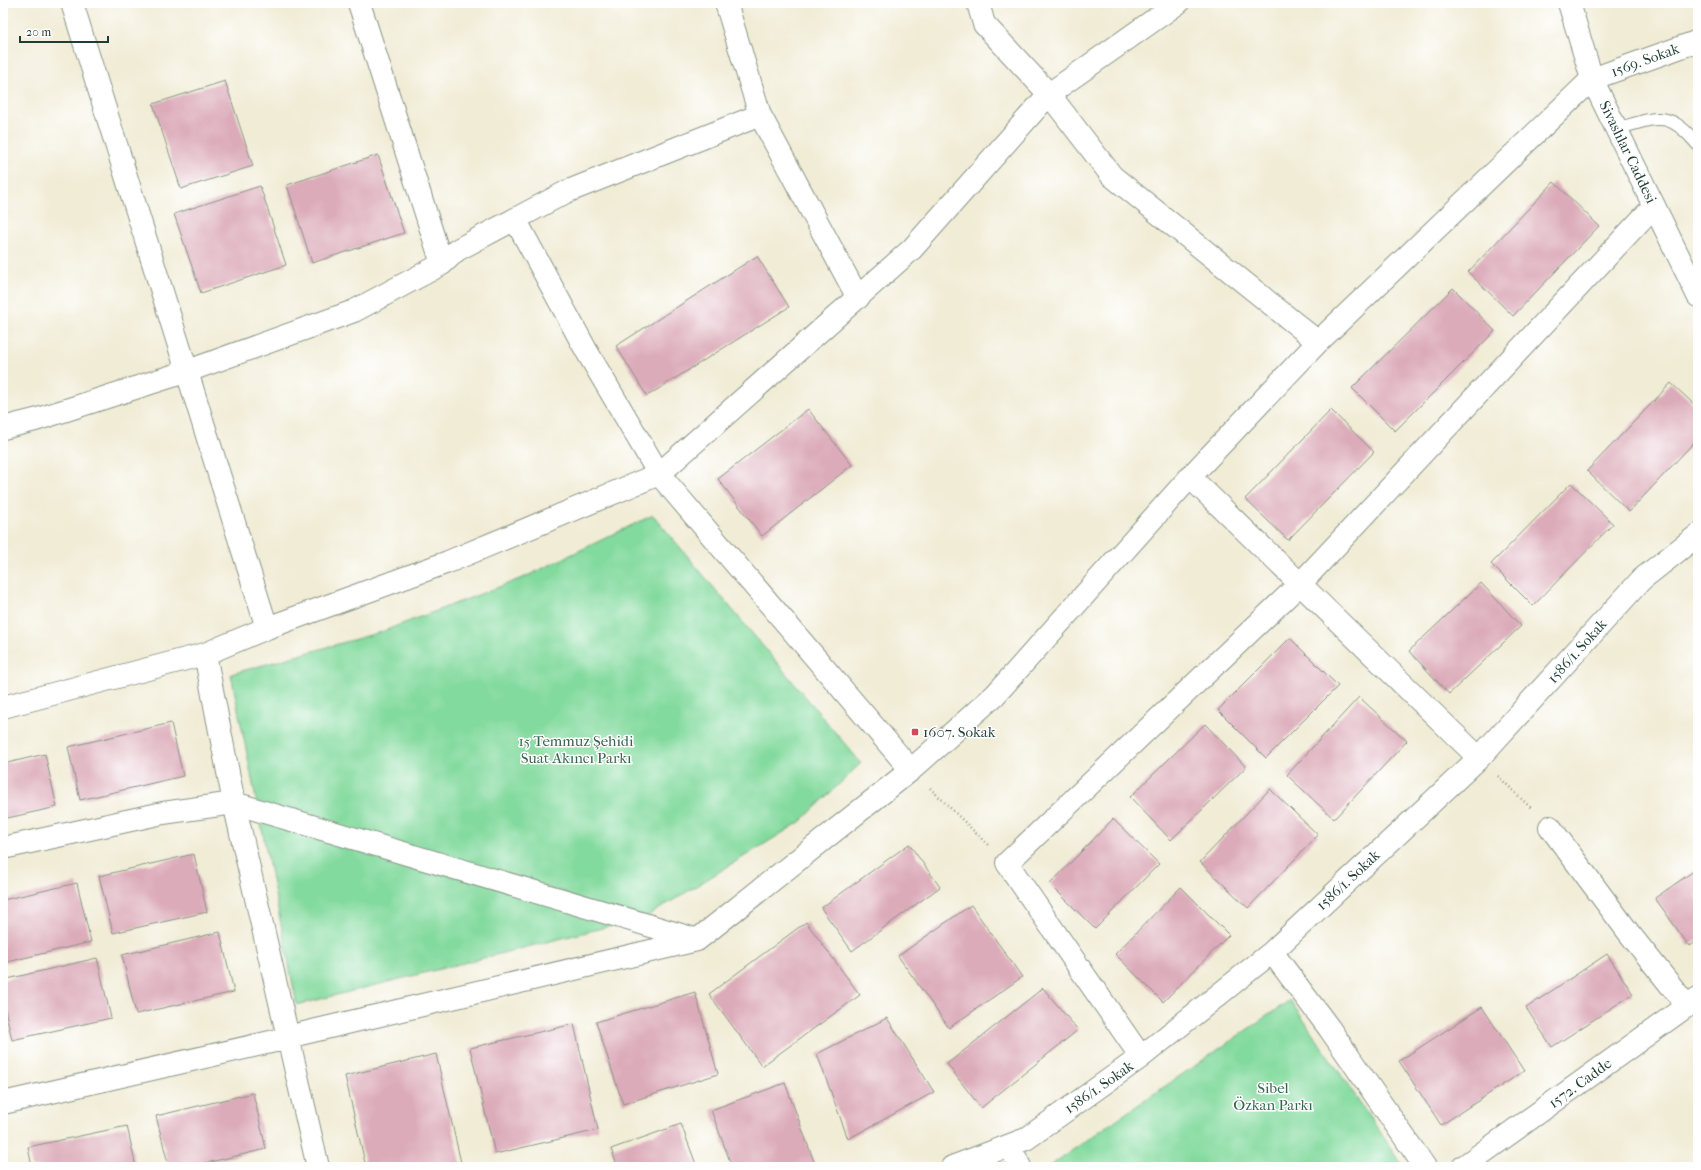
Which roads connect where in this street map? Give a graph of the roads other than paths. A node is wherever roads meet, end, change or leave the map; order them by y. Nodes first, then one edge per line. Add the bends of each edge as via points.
1 (72, 3) edge
2 (359, 3) edge
3 (726, 3) edge
4 (978, 3) edge
5 (1178, 3) edge
6 (1569, 3) edge
7 (1698, 40) edge
8 (1592, 79) junction
9 (1049, 94) junction
10 (760, 115) junction
11 (1617, 129) junction
12 (1698, 145) edge
13 (1654, 206) junction
14 (515, 219) junction
15 (442, 264) junction
16 (1698, 296) edge
17 (858, 298) junction
18 (1318, 342) junction
19 (188, 371) junction
20 (3, 428) edge
21 (659, 474) junction
22 (1190, 477) junction
23 (1698, 534) edge
24 (1300, 584) junction
25 (267, 628) junction
26 (205, 654) junction
27 (3, 708) edge
28 (1479, 758) junction
29 (911, 770) junction
30 (234, 803) junction
31 (1550, 826) road end
32 (3, 848) edge
33 (697, 940) junction
34 (1272, 952) junction
35 (1692, 1002) edge
36 (288, 1038) junction
37 (1141, 1057) junction
38 (3, 1103) edge
39 (1010, 1146) junction
40 (318, 1167) edge
41 (952, 1167) edge
42 (1020, 1167) edge
43 (1425, 1167) edge
44 (1463, 1167) edge

1 - 19 street
2 - 15 street
3 - 10 street
4 - 9 street via 984,24
5 - 9 street
6 - 8 street, Sivaslılar Caddesi
7 - 8 street, 1569. Sokak
8 - 11 street, Sivaslılar Caddesi
8 - 18 street
9 - 17 street via 912,249
9 - 18 street via 1112,176
10 - 14 street via 566,192
10 - 17 street
11 - 12 lane via 1662,119 1672,121 1683,128
11 - 13 street, Sivaslılar Caddesi
13 - 16 street, Sivaslılar Caddesi
13 - 24 street
14 - 15 street via 457,250
14 - 21 street via 586,350
15 - 19 street via 354,311
17 - 21 street
18 - 22 street
19 - 20 street
19 - 25 street
21 - 25 street via 448,562
21 - 29 street
22 - 24 street
22 - 29 street via 995,694
23 - 28 street, 1586/1. Sokak via 1642,579
24 - 28 street
24 - 37 street via 1007,863
25 - 26 street
26 - 27 street
26 - 30 street
28 - 34 street, 1586/1. Sokak
29 - 33 street
30 - 32 street via 163,813
30 - 33 street
30 - 36 street
31 - 35 street via 1629,933
33 - 36 street
34 - 37 street, 1586/1. Sokak
34 - 43 street via 1329,1028
35 - 44 street, 1572. Cadde
36 - 38 street
36 - 40 street
37 - 39 street, 1586/1. Sokak via 1026,1139
39 - 41 street, 1586/1. Sokak
39 - 42 street

